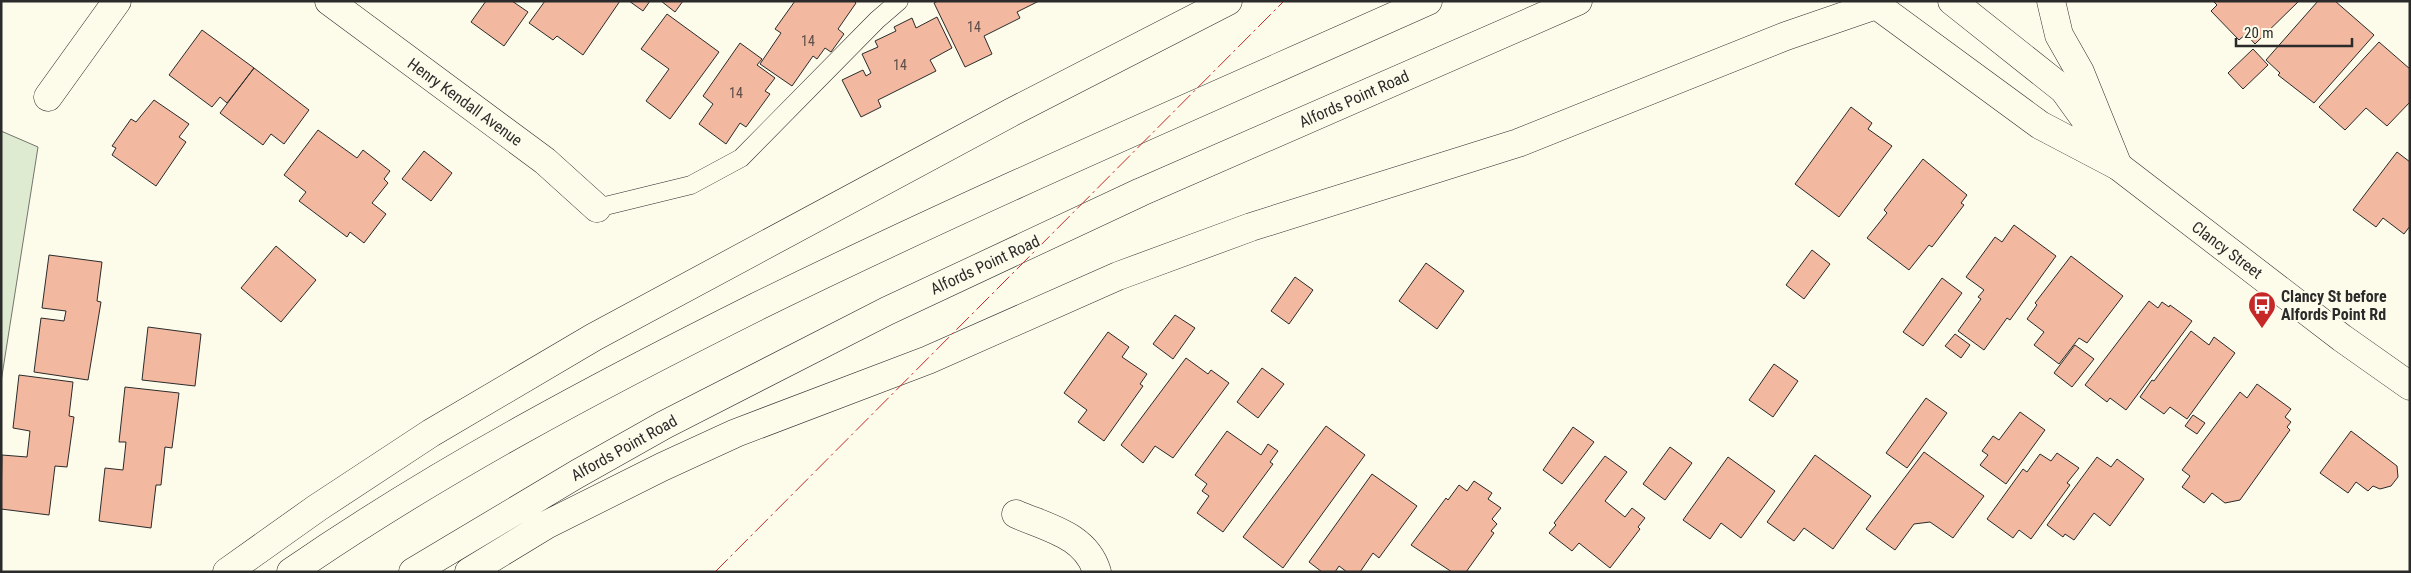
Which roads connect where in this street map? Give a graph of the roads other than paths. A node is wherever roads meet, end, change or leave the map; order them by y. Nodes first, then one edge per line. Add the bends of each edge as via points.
1 (117, 1) edge
2 (329, 1) edge
3 (899, 1) edge
4 (1228, 1) edge
5 (1428, 1) edge
6 (1578, 1) edge
7 (1952, 1) edge
8 (2051, 1) edge
9 (1873, 3) edge
10 (48, 97) dead end
11 (2118, 166) junction
12 (596, 208) joint
13 (2410, 386) edge
14 (1016, 514) dead end
15 (227, 572) edge
16 (292, 572) edge
17 (413, 572) edge
18 (469, 572) edge
19 (1097, 572) edge

1 - 10 main road
2 - 12 main road, Henry Kendall Avenue via 545,161
3 - 12 lane via 741,158 691,185
4 - 15 main road via 692,283 493,396 366,475
5 - 16 main road via 835,268 536,421 430,482
6 - 17 main road, Alfords Point Road via 1150,188 985,264 762,374 577,474
7 - 11 main road, Clancy Street via 2064,90
8 - 11 main road via 2059,35 2080,72
9 - 11 main road, Clancy Street via 2040,125
9 - 18 main road via 1518,143 1251,227 1118,276 928,360 736,433 546,525
11 - 13 main road, Clancy Street via 2342,338
14 - 19 main road via 1076,540 1093,558

